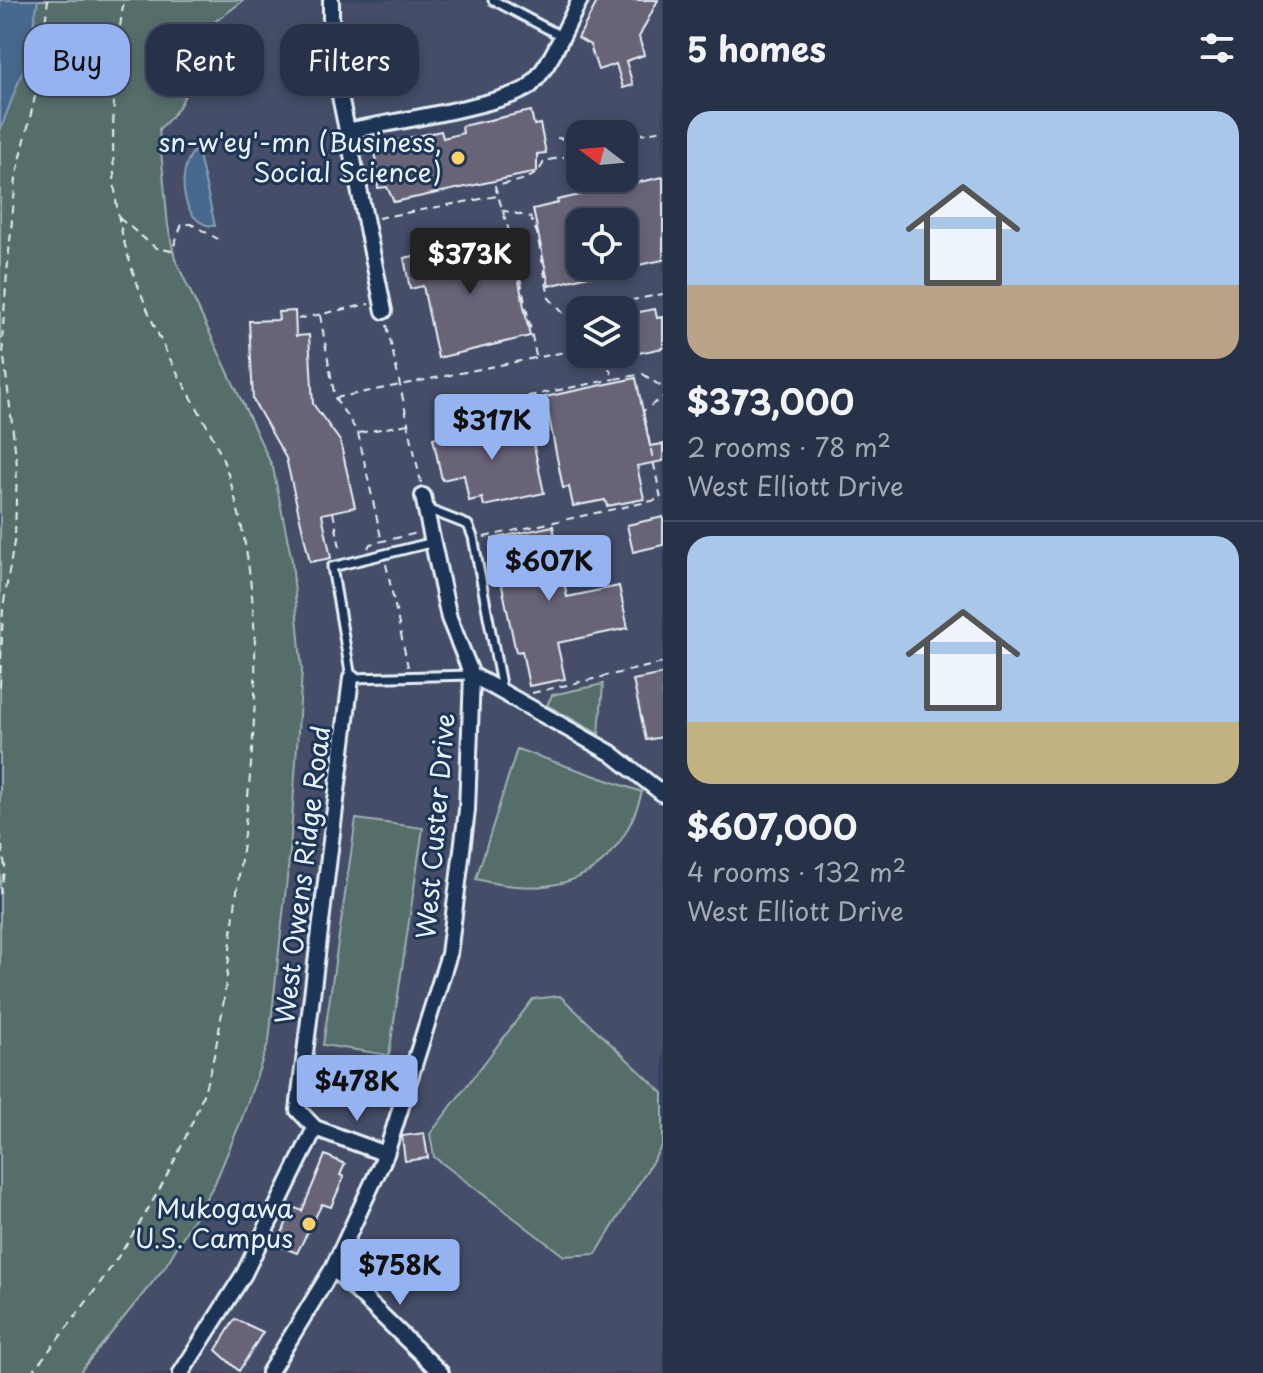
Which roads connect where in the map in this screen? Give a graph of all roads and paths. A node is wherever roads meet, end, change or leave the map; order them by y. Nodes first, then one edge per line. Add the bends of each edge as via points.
1 (48, 0) edge
2 (124, 0) edge
3 (331, 0) edge
4 (493, 0) edge
5 (580, 0) edge
6 (561, 36) junction
7 (663, 130) edge
8 (347, 131) junction
9 (638, 134) edge
10 (557, 138) dead end
11 (566, 139) edge
12 (566, 157) edge
13 (497, 196) junction
14 (500, 210) junction
15 (118, 217) junction
16 (365, 221) junction
17 (218, 239) dead end
18 (663, 294) edge
19 (638, 299) edge
20 (383, 305) junction
21 (320, 315) junction
22 (566, 316) edge
23 (298, 319) dead end
24 (566, 351) edge
25 (536, 356) junction
26 (609, 368) edge
27 (614, 379) junction
28 (400, 386) junction
29 (663, 388) edge
30 (663, 397) edge
31 (335, 398) junction
32 (514, 399) dead end
33 (409, 424) junction
34 (358, 433) junction
35 (425, 502) junction
36 (333, 512) dead end
37 (421, 532) dead end
38 (482, 537) dead end
39 (382, 542) junction
40 (434, 542) junction
41 (367, 550) dead end
42 (342, 555) dead end
43 (386, 564) dead end
44 (663, 663) edge
45 (472, 675) junction
46 (409, 677) junction
47 (351, 678) junction
48 (0, 687) edge
49 (505, 694) junction
50 (663, 794) edge
51 (0, 832) edge
52 (0, 893) edge
53 (315, 1128) junction
54 (386, 1154) junction
55 (333, 1268) junction
56 (31, 1372) edge
57 (181, 1373) edge
58 (269, 1373) edge
59 (441, 1373) edge

1 - 48 path via 37,88 16,178 2,341 17,465
2 - 15 path via 114,168
3 - 8 street via 331,52
4 - 6 lane
5 - 6 street
6 - 8 street via 529,88
7 - 9 path
8 - 16 street
10 - 11 path
12 - 13 path via 544,161 530,178 495,186
13 - 14 path
13 - 16 path
14 - 22 path via 530,217 549,298
14 - 25 path via 514,247
15 - 17 path via 156,248 172,251 182,224
15 - 56 path via 163,345 215,440 232,484 256,615 251,762 225,997 198,1107 115,1265
16 - 20 street
18 - 19 path
20 - 21 path
20 - 28 path
21 - 23 path
21 - 31 path
24 - 25 path
25 - 28 path
26 - 27 path
27 - 29 path via 643,374
27 - 32 path
28 - 31 path
28 - 33 path
30 - 38 path via 643,411 661,499
31 - 34 path
33 - 34 path
33 - 35 path
34 - 39 path
35 - 40 street
35 - 49 lane via 468,525 473,537
36 - 42 path
37 - 39 path
39 - 41 path
40 - 45 street via 449,618
40 - 47 lane via 332,567
43 - 46 path
44 - 49 path via 546,691
45 - 46 lane
45 - 49 street
45 - 54 street, West Custer Drive via 467,810 449,954
46 - 47 lane
47 - 53 street, West Owens Ridge Road via 298,1110
49 - 50 street via 611,753
51 - 52 path via 5,867
53 - 54 street
53 - 57 street via 244,1274
54 - 55 street, West Custer Drive
55 - 58 street, West Custer Drive
55 - 59 street

